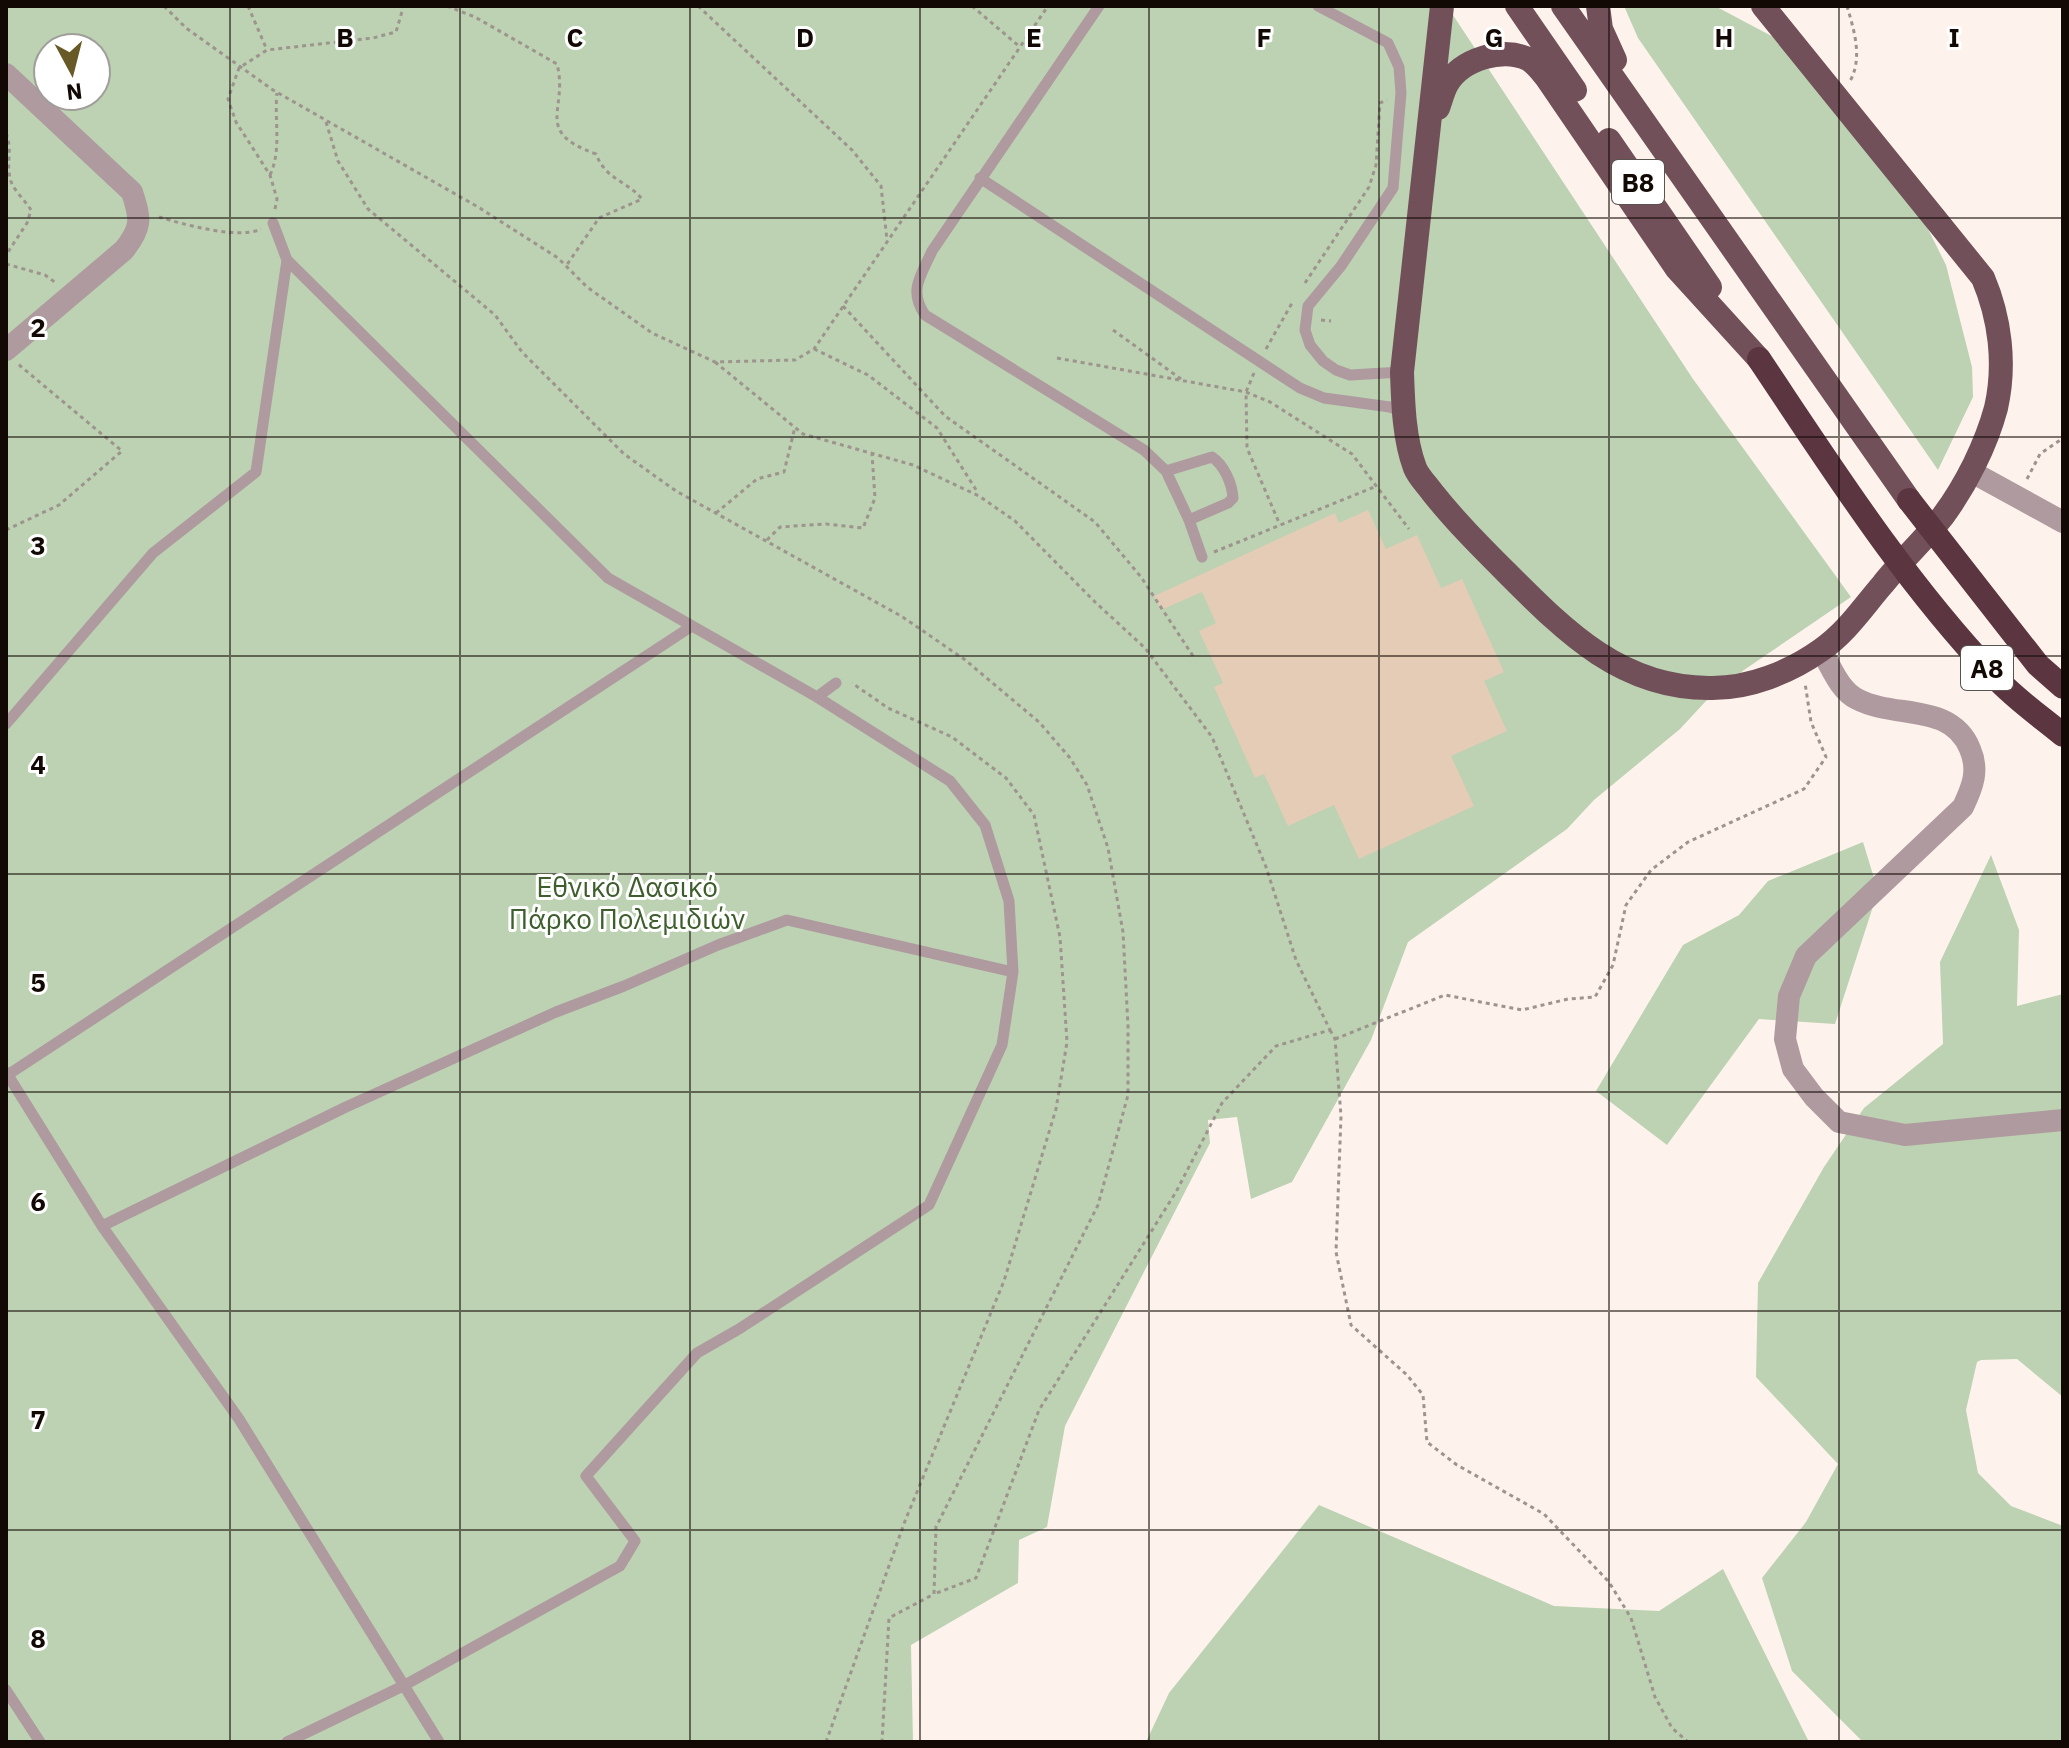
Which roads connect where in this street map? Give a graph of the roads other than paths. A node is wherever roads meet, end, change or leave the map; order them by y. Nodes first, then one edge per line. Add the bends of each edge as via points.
1 (1099, 6) edge
2 (1318, 6) edge
3 (1442, 6) edge
4 (1517, 6) edge
5 (1563, 6) edge
6 (1598, 6) edge
7 (1763, 6) edge
8 (6, 74) edge
9 (1430, 129) junction
10 (980, 178) junction
11 (273, 223) road end
12 (287, 260) junction
13 (1753, 275) junction
14 (12, 357) edge
15 (1759, 359) junction
16 (1402, 372) junction
17 (1403, 412) junction
18 (1166, 471) junction
19 (1970, 471) junction
20 (1909, 500) joint
21 (1189, 520) junction
22 (2063, 522) edge
23 (1202, 557) road end
24 (1957, 563) joint
25 (1922, 591) joint
26 (692, 626) junction
27 (1821, 650) junction
28 (836, 683) road end
29 (2063, 687) edge
30 (817, 697) junction
31 (6, 724) edge
32 (2063, 735) edge
33 (1013, 972) junction
34 (7, 1074) edge
35 (2063, 1120) edge
36 (102, 1226) junction
37 (403, 1686) junction
38 (6, 1690) edge
39 (40, 1742) edge
40 (287, 1742) edge
41 (439, 1742) edge

1 - 10 lane
2 - 16 lane via 1388,43 1399,67 1401,93 1393,188 1308,306 1305,330 1310,345 1336,370 1350,375
3 - 9 main road
4 - 15 main road, B8
5 - 13 main road, B8
6 - 13 main road via 1611,54
7 - 19 main road via 1983,278 1993,302 2001,355 1996,406
8 - 14 street via 132,192 138,211 138,233
9 - 15 main road via 1448,82 1460,70 1487,57 1530,60 1677,269
9 - 16 main road
10 - 17 lane via 1300,388 1324,398
10 - 18 lane via 932,251 915,288 916,302 925,315 1144,450
11 - 12 lane
12 - 26 lane via 608,578
12 - 31 lane via 256,472 153,553
13 - 20 main road, B8
15 - 25 highway, B8
16 - 17 main road
17 - 27 main road via 1415,469 1456,522 1565,631 1614,664 1656,681 1709,688 1752,683
18 - 21 lane
18 - 21 lane via 1212,457 1220,463 1233,498
19 - 22 street
19 - 27 main road via 1943,515 1842,633
20 - 24 highway, B8
21 - 23 lane
24 - 29 highway, A8 via 2038,665
25 - 32 highway, A8 via 1995,678
26 - 30 lane
26 - 34 lane
27 - 35 street via 1843,687 1857,699 1942,719 1963,733 1975,761 1974,783 1963,807 1806,956 1789,996 1785,1039 1793,1069 1839,1122 1905,1135
28 - 30 lane
30 - 33 lane via 950,781 985,825 1009,901
33 - 36 lane via 787,920 556,1012
33 - 37 lane via 1002,1045 929,1205 697,1353 586,1476 635,1541 620,1566
34 - 36 lane
36 - 37 lane via 239,1419
37 - 40 lane
37 - 41 lane
38 - 39 lane

